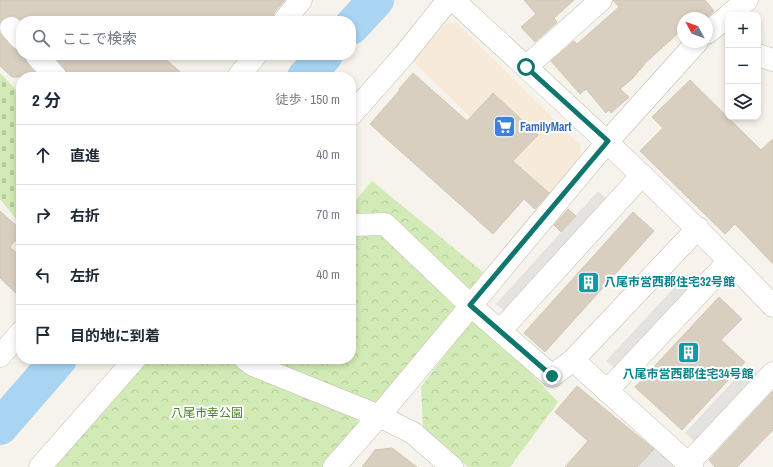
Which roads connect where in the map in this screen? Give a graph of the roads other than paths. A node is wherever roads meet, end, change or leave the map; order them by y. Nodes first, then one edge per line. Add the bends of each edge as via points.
1 (301, 0) edge
2 (448, 0) edge
3 (453, 0) edge
4 (601, 0) edge
5 (288, 16) edge
6 (692, 48) edge
7 (761, 56) edge
8 (41, 60) edge
9 (252, 60) edge
10 (773, 60) edge
11 (526, 67) junction
12 (51, 72) edge
13 (242, 72) edge
14 (356, 108) edge
15 (608, 141) junction
16 (642, 175) junction
17 (356, 225) edge
18 (698, 228) junction
19 (729, 261) junction
20 (470, 305) junction
21 (773, 306) edge
22 (500, 331) junction
23 (16, 338) edge
24 (0, 356) edge
25 (573, 360) junction
26 (131, 364) edge
27 (253, 364) edge
28 (773, 373) edge
29 (607, 391) junction
30 (379, 416) junction
31 (690, 465) edge
32 (40, 467) edge
33 (334, 467) edge
34 (452, 467) edge

1 - 5 street
2 - 14 street via 404,55
3 - 11 street
4 - 11 street
6 - 15 street
7 - 10 street
8 - 12 street
9 - 13 street
11 - 15 street
15 - 16 street
15 - 20 street
16 - 18 street
16 - 22 street
17 - 20 street via 385,224
18 - 19 street
18 - 25 street
19 - 21 street
19 - 29 street
20 - 22 street
20 - 30 street
22 - 25 street via 552,376
23 - 24 street
25 - 29 street
26 - 32 street
27 - 30 street
28 - 31 street
29 - 31 street
30 - 33 street
30 - 34 street via 413,433

